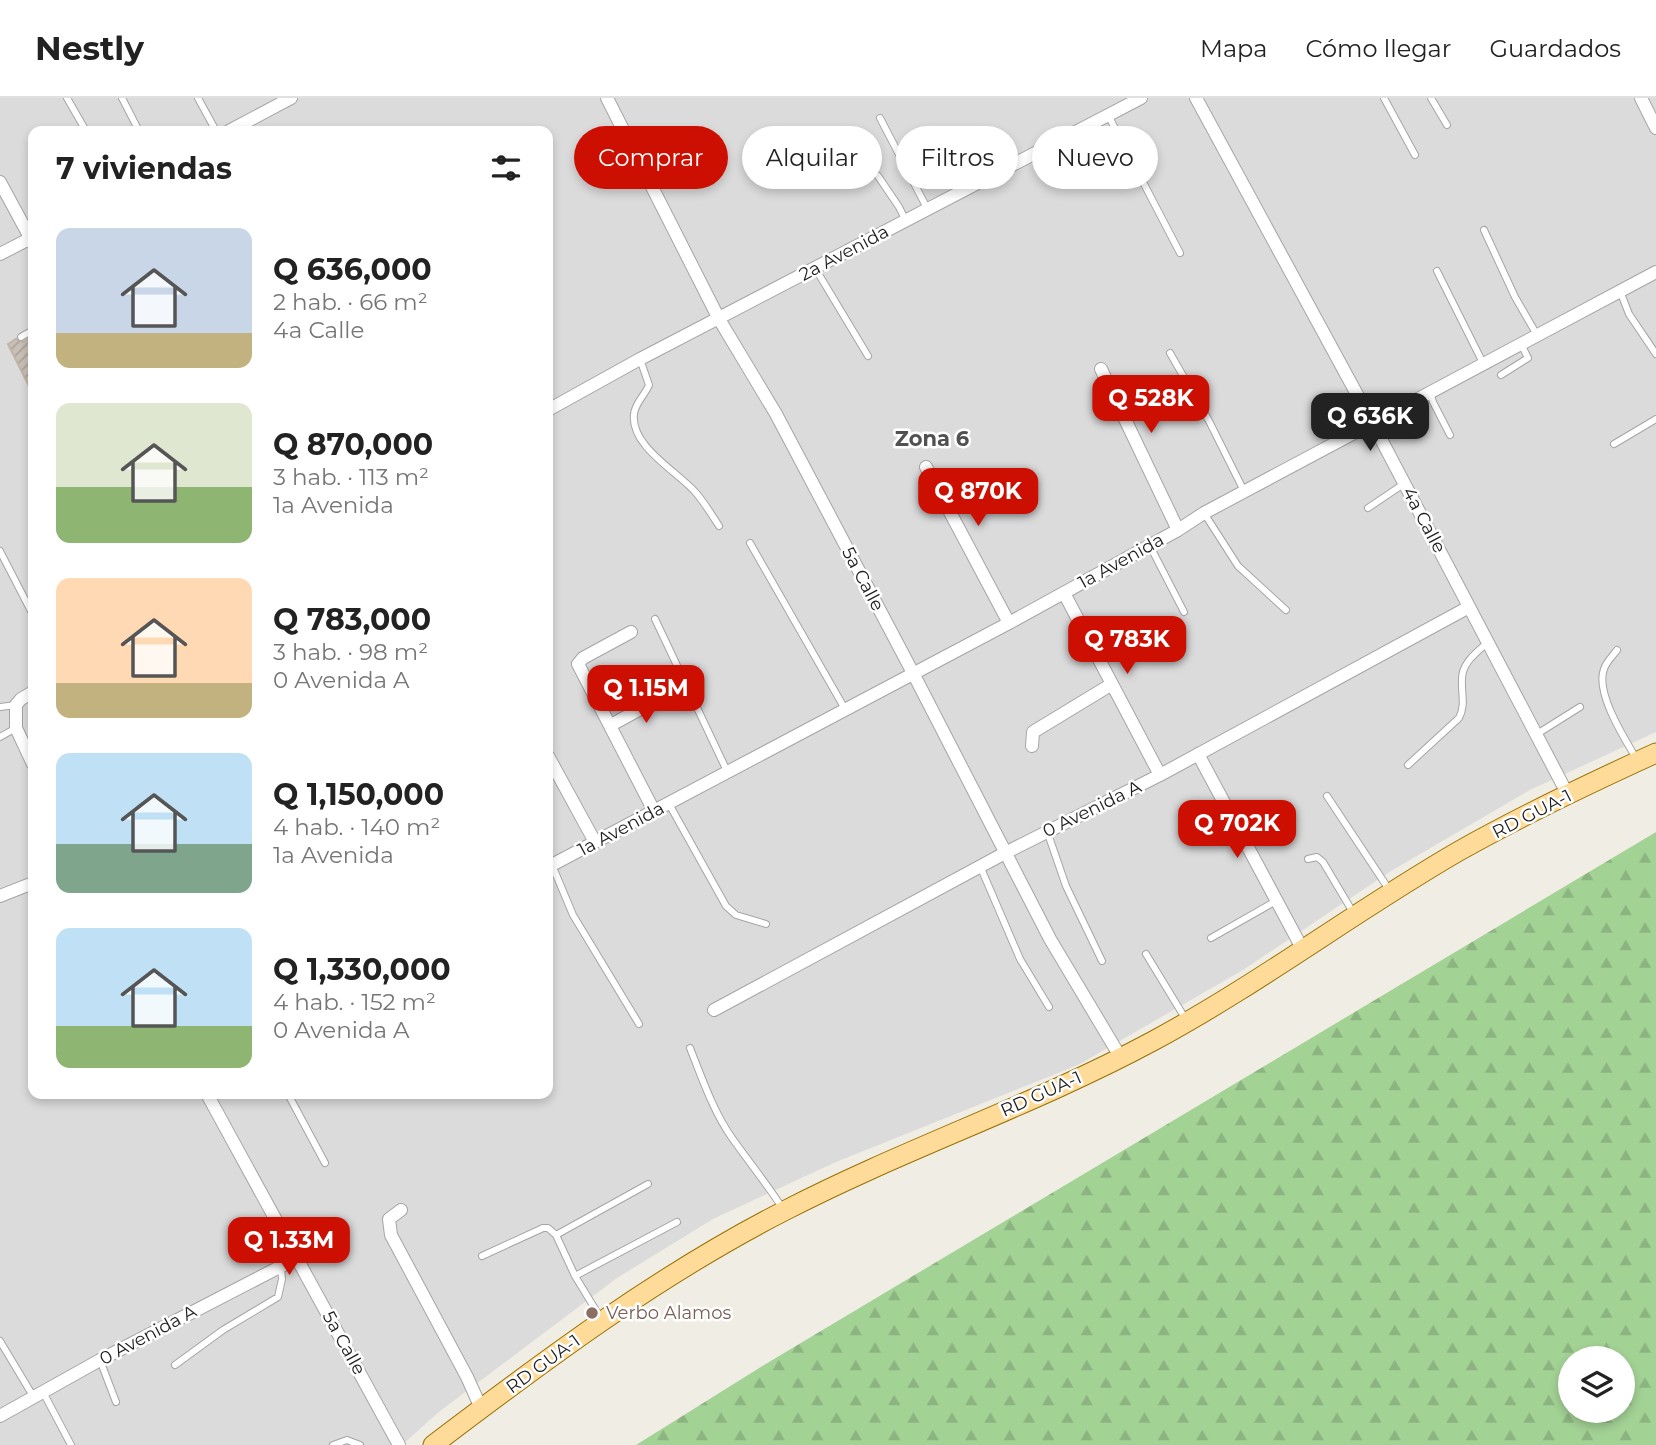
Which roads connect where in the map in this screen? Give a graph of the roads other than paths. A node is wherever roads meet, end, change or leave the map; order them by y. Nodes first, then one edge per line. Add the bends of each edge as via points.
1 (67, 98) edge
2 (122, 98) edge
3 (198, 98) edge
4 (291, 98) edge
5 (607, 98) edge
6 (1141, 98) edge
7 (1196, 98) edge
8 (1384, 98) edge
9 (1431, 98) edge
10 (1641, 98) edge
11 (1108, 115) junction
12 (880, 118) dead end
13 (1447, 125) dead end
14 (83, 126) edge
15 (136, 126) edge
16 (213, 126) edge
17 (238, 126) edge
18 (1656, 128) edge
19 (1415, 155) dead end
20 (0, 182) edge
21 (882, 182) edge
22 (928, 210) junction
23 (906, 221) junction
24 (1484, 230) dead end
25 (28, 232) edge
26 (28, 241) edge
27 (1180, 253) dead end
28 (0, 254) edge
29 (815, 268) junction
30 (1437, 271) dead end
31 (1656, 272) edge
32 (1620, 291) junction
33 (719, 319) junction
34 (28, 333) edge
35 (1537, 335) junction
36 (21, 337) dead end
37 (1521, 344) junction
38 (1170, 353) dead end
39 (1656, 354) edge
40 (868, 356) dead end
41 (640, 359) junction
42 (1483, 363) junction
43 (1101, 369) dead end
44 (1501, 375) dead end
45 (1430, 391) junction
46 (553, 407) edge
47 (1656, 419) edge
48 (1372, 422) junction
49 (1450, 435) dead end
50 (1614, 444) dead end
51 (926, 467) dead end
52 (1405, 484) junction
53 (1244, 491) junction
54 (1368, 508) dead end
55 (1204, 513) junction
56 (719, 526) dead end
57 (1178, 530) junction
58 (750, 543) dead end
59 (1149, 545) junction
60 (0, 551) edge
61 (1064, 593) junction
62 (28, 605) edge
63 (1469, 607) junction
64 (1286, 610) dead end
65 (1184, 612) dead end
66 (655, 619) dead end
67 (1009, 623) junction
68 (631, 632) dead end
69 (1488, 642) junction
70 (1617, 650) dead end
71 (914, 673) junction
72 (1112, 684) junction
73 (28, 695) edge
74 (664, 696) dead end
75 (16, 705) junction
76 (0, 706) edge
77 (1580, 706) dead end
78 (845, 709) junction
79 (611, 725) junction
80 (16, 727) junction
81 (1537, 734) junction
82 (0, 737) edge
83 (1032, 746) dead end
84 (28, 753) edge
85 (1198, 754) junction
86 (1647, 757) edge
87 (553, 764) edge
88 (1408, 765) dead end
89 (727, 771) junction
90 (1160, 775) junction
91 (1568, 795) junction
92 (1327, 796) dead end
93 (669, 804) junction
94 (654, 811) junction
95 (1047, 831) junction
96 (595, 842) junction
97 (1006, 853) junction
98 (1308, 859) dead end
99 (553, 864) edge
100 (980, 866) junction
101 (553, 872) edge
102 (28, 885) edge
103 (1391, 893) junction
104 (0, 896) edge
105 (1278, 901) junction
106 (1356, 916) junction
107 (766, 924) dead end
108 (1211, 939) dead end
109 (1303, 950) junction
110 (1146, 954) dead end
111 (1102, 961) dead end
112 (1049, 1007) dead end
113 (714, 1010) dead end
114 (1188, 1022) junction
115 (639, 1024) dead end
116 (690, 1048) dead end
117 (1121, 1058) junction
118 (210, 1099) edge
119 (291, 1099) edge
120 (325, 1163) dead end
121 (648, 1184) dead end
122 (401, 1210) dead end
123 (784, 1210) junction
124 (677, 1222) dead end
125 (556, 1235) junction
126 (482, 1256) dead end
127 (297, 1258) junction
128 (281, 1265) junction
129 (575, 1276) junction
130 (603, 1321) junction
131 (0, 1341) edge
132 (100, 1360) junction
133 (175, 1365) dead end
134 (38, 1395) junction
135 (116, 1402) dead end
136 (481, 1408) junction
137 (0, 1416) edge
138 (71, 1445) edge
139 (334, 1445) edge
140 (360, 1445) edge
141 (399, 1445) edge
142 (433, 1445) edge

1 - 14 lane
2 - 15 lane
3 - 16 lane
4 - 17 street
5 - 33 street, 5a Calle
6 - 11 street, 2a Avenida
7 - 48 street, 4a Calle
8 - 19 lane
9 - 13 lane
10 - 18 street
11 - 22 street, 2a Avenida
11 - 27 lane
12 - 22 lane
20 - 25 street
21 - 23 lane
22 - 23 street, 2a Avenida
23 - 29 street, 2a Avenida
24 - 35 lane
26 - 28 street
29 - 33 street, 2a Avenida
29 - 40 lane
30 - 42 lane
31 - 32 street, 1a Avenida
32 - 35 street, 1a Avenida
32 - 39 lane via 1629,314
33 - 41 street, 2a Avenida
33 - 71 street, 5a Calle via 776,414
34 - 36 lane
35 - 37 street, 1a Avenida
37 - 42 street, 1a Avenida
37 - 44 lane via 1528,358
38 - 53 lane
41 - 46 street, 2a Avenida
41 - 56 lane via 649,385 633,417 640,435 650,453 696,492
42 - 45 street, 1a Avenida
43 - 57 street
45 - 48 street, 1a Avenida
45 - 49 lane
47 - 50 lane
48 - 52 street, 4a Calle
48 - 53 street, 1a Avenida
51 - 67 street
52 - 54 lane
52 - 63 street, 4a Calle
53 - 55 street, 1a Avenida
55 - 57 street, 1a Avenida
55 - 64 lane via 1238,566
57 - 59 street, 1a Avenida
58 - 78 lane
59 - 61 street, 1a Avenida
59 - 65 lane
60 - 62 lane
61 - 67 street, 1a Avenida
61 - 72 street
63 - 69 street, 4a Calle
63 - 85 street, 0 Avenida A
66 - 89 lane
67 - 71 street, 1a Avenida
68 - 79 street via 578,664
69 - 81 street, 4a Calle
69 - 88 lane via 1464,668 1459,718
70 - 86 lane via 1601,678 1624,738
71 - 78 street, 1a Avenida
71 - 97 street, 5a Calle
72 - 83 street via 1033,732
72 - 90 street
73 - 75 street
74 - 79 street
75 - 76 lane
75 - 80 street
77 - 81 lane
78 - 89 street, 1a Avenida
79 - 94 street
80 - 82 lane
80 - 84 street
81 - 91 street, 4a Calle
85 - 90 street, 0 Avenida A
85 - 105 street
86 - 91 main road, RD GUA-1
87 - 96 street
89 - 93 street, 1a Avenida
90 - 95 street, 0 Avenida A
91 - 103 main road, RD GUA-1
92 - 103 lane
93 - 94 street, 1a Avenida
93 - 107 lane via 726,906 736,915
94 - 96 street, 1a Avenida
95 - 97 street, 0 Avenida A
95 - 111 lane via 1066,886
96 - 99 street, 1a Avenida
97 - 100 street, 0 Avenida A
97 - 117 street, 5a Calle via 1050,939
98 - 106 lane via 1317,856 1323,862
100 - 112 lane via 1020,959
100 - 113 street, 0 Avenida A
101 - 115 lane via 573,915
102 - 104 street
103 - 106 main road, RD GUA-1
105 - 108 lane
105 - 109 street
106 - 109 main road, RD GUA-1
109 - 114 main road, RD GUA-1
110 - 114 lane
114 - 117 main road, RD GUA-1
116 - 123 lane via 730,1136
117 - 123 main road, RD GUA-1
118 - 127 street, 5a Calle
119 - 120 lane
121 - 125 lane
122 - 136 street via 389,1219 391,1235
123 - 130 main road, RD GUA-1
124 - 129 lane
125 - 126 lane via 543,1228
125 - 129 lane
127 - 128 street, 0 Avenida A
127 - 141 street, 5a Calle
128 - 132 street, 0 Avenida A
128 - 133 lane via 278,1297
129 - 130 lane
130 - 136 main road, RD GUA-1
131 - 134 lane
132 - 134 street, 0 Avenida A
132 - 135 lane
134 - 137 street, 0 Avenida A
134 - 138 lane
136 - 142 main road, RD GUA-1
139 - 140 lane via 347,1440

